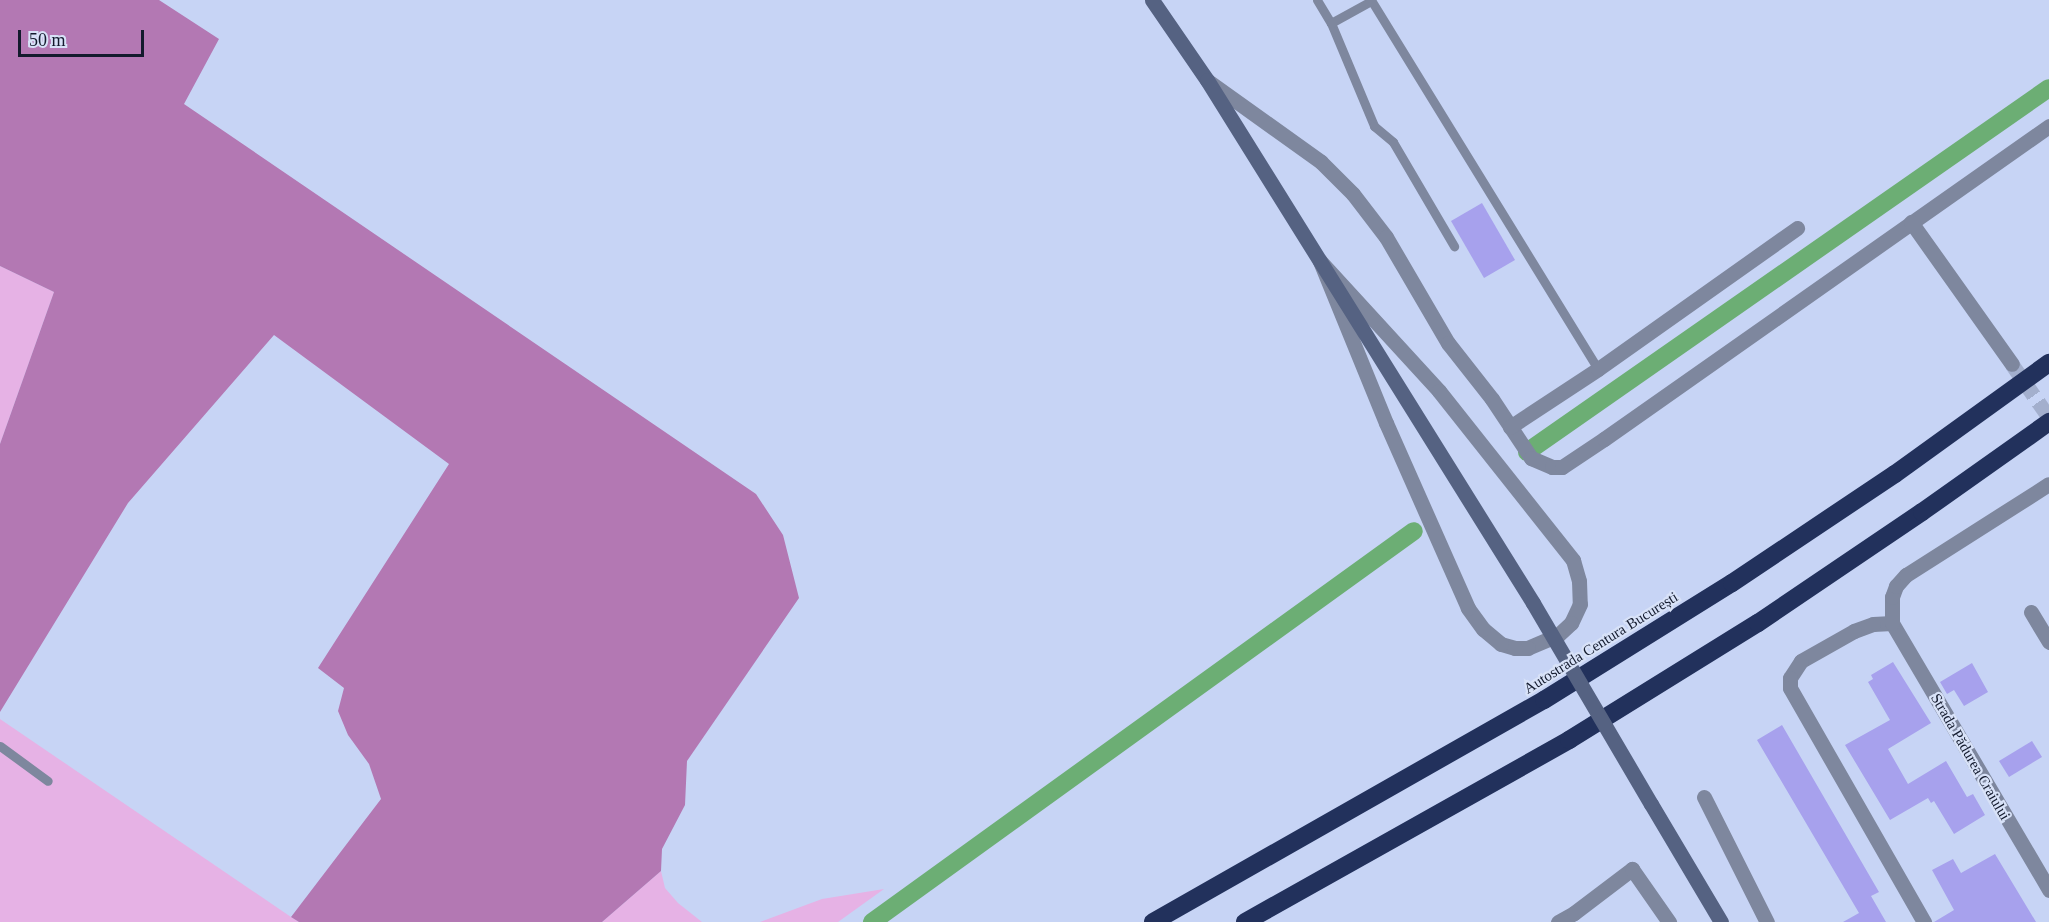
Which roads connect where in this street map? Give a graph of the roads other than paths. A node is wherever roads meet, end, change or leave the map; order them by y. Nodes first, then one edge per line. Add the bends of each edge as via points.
1 (1152, 0) edge
2 (1317, 0) edge
3 (1371, 0) edge
4 (1331, 23) junction
5 (1207, 80) junction
6 (2049, 126) edge
7 (1911, 222) junction
8 (1797, 228) dead end
9 (1454, 246) dead end
10 (1320, 261) junction
11 (2049, 363) edge
12 (2012, 364) tunnel mouth
13 (1598, 369) junction
14 (2049, 422) edge
15 (1510, 427) junction
16 (2049, 484) edge
17 (2031, 612) dead end
18 (1892, 623) junction
19 (2049, 642) edge
20 (0, 746) edge
21 (48, 781) dead end
22 (1704, 797) dead end
23 (2049, 890) edge
24 (1153, 922) edge
25 (1245, 922) edge
26 (1558, 922) edge
27 (1669, 922) edge
28 (1721, 922) edge
29 (1767, 922) edge
30 (1924, 922) edge

1 - 5 main road
2 - 4 lane
3 - 4 lane
3 - 13 lane
4 - 9 lane via 1374,126 1393,142
5 - 10 main road
5 - 15 street via 1321,162 1353,194 1386,237 1448,343
6 - 7 street
7 - 12 street
7 - 15 street via 1562,467 1531,458
8 - 13 street
10 - 10 street via 1468,608 1501,644 1528,648 1558,635 1571,623 1580,604 1580,581 1574,560 1439,391
10 - 28 main road, bridge via 1533,603
11 - 24 highway, Autostrada Centura București via 1895,474 1693,608 1544,700
13 - 15 street
14 - 25 highway via 1738,635 1569,740
16 - 18 street via 1906,575 1892,597
17 - 19 street
18 - 23 street, Strada Pădurea Craiului
18 - 30 street via 1873,624 1801,661 1790,678 1790,688
20 - 21 lane
22 - 29 street
26 - 27 street via 1632,870

